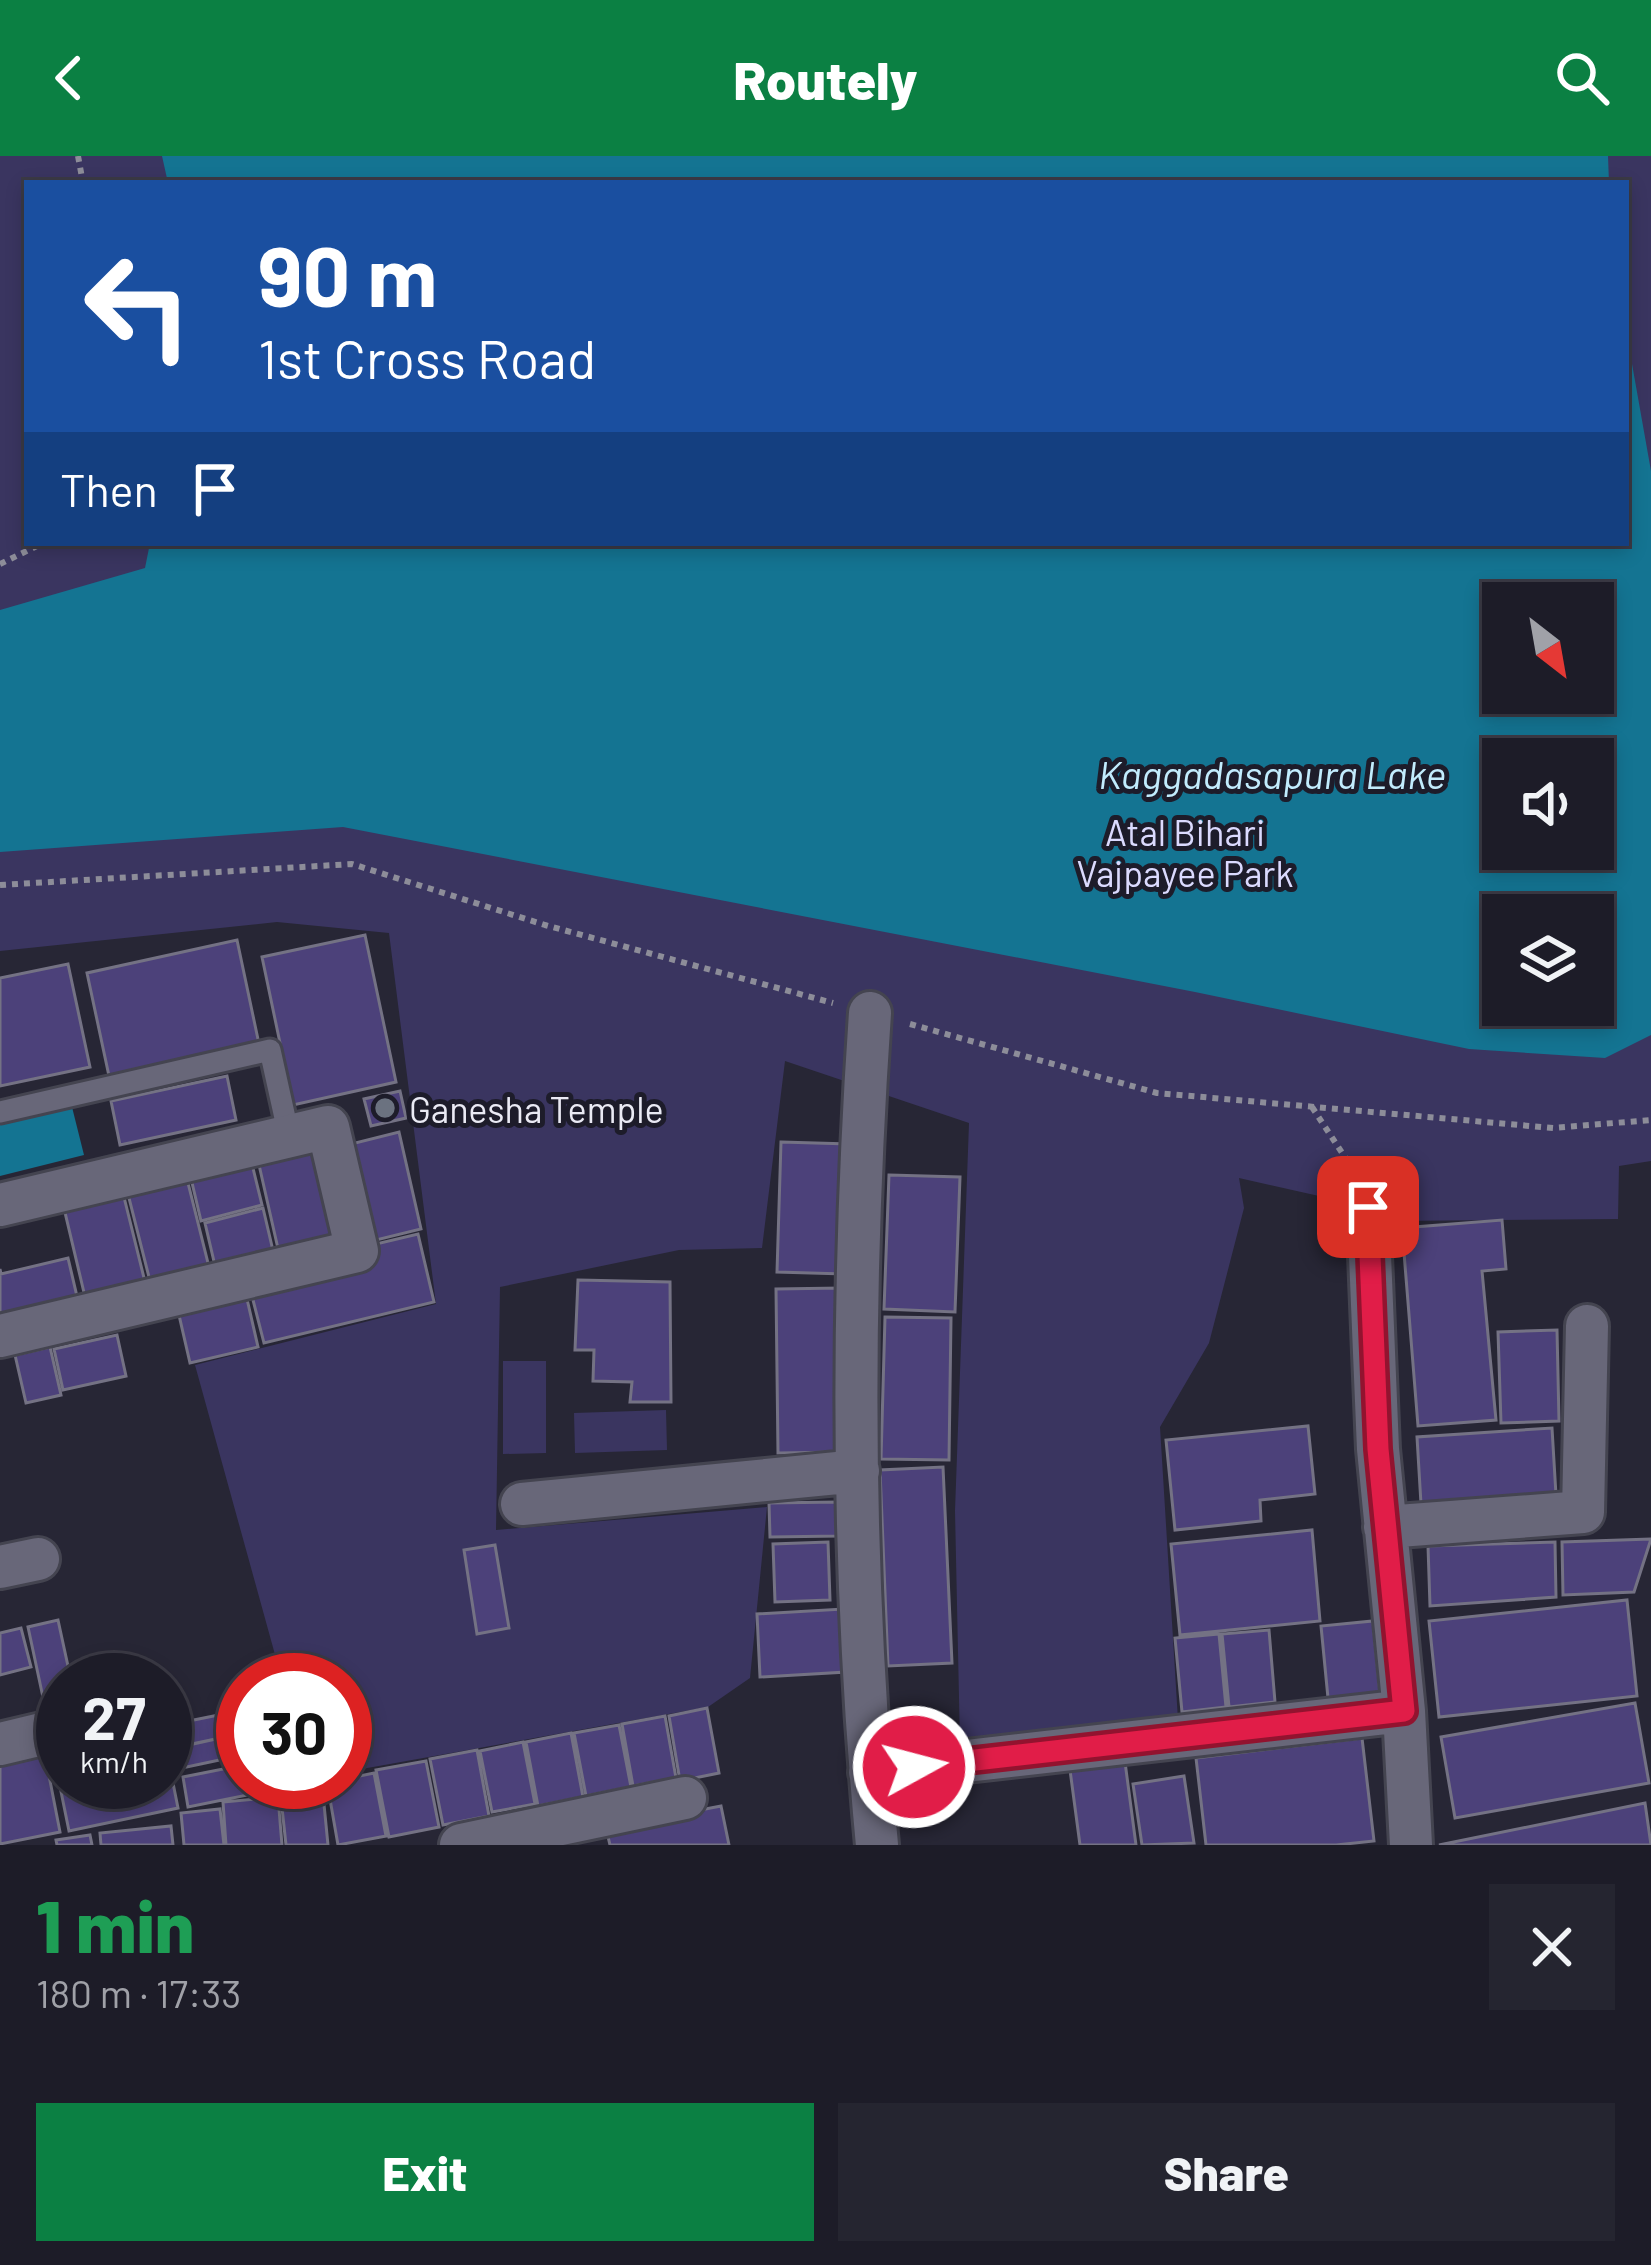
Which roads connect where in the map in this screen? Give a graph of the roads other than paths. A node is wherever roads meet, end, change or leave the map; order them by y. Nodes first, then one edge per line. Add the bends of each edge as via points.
1 (870, 1013) road end
2 (0, 1112) edge
3 (289, 1136) junction
4 (1361, 1190) road end
5 (0, 1205) edge
6 (1587, 1326) dead end
7 (0, 1336) edge
8 (858, 1472) junction
9 (522, 1504) dead end
10 (1385, 1527) junction
11 (1404, 1711) junction
12 (36, 1735) edge
13 (0, 1744) edge
14 (870, 1772) junction
15 (686, 1798) dead end
16 (461, 1845) edge
17 (877, 1845) edge
18 (1411, 1845) edge

1 - 8 street
2 - 3 lane via 270,1050
3 - 5 street
3 - 7 street via 328,1127 356,1251
4 - 10 street
6 - 10 street via 1583,1512
8 - 9 street
8 - 14 street
10 - 11 street
11 - 14 street
11 - 18 street
12 - 13 street
14 - 17 street
15 - 16 street

